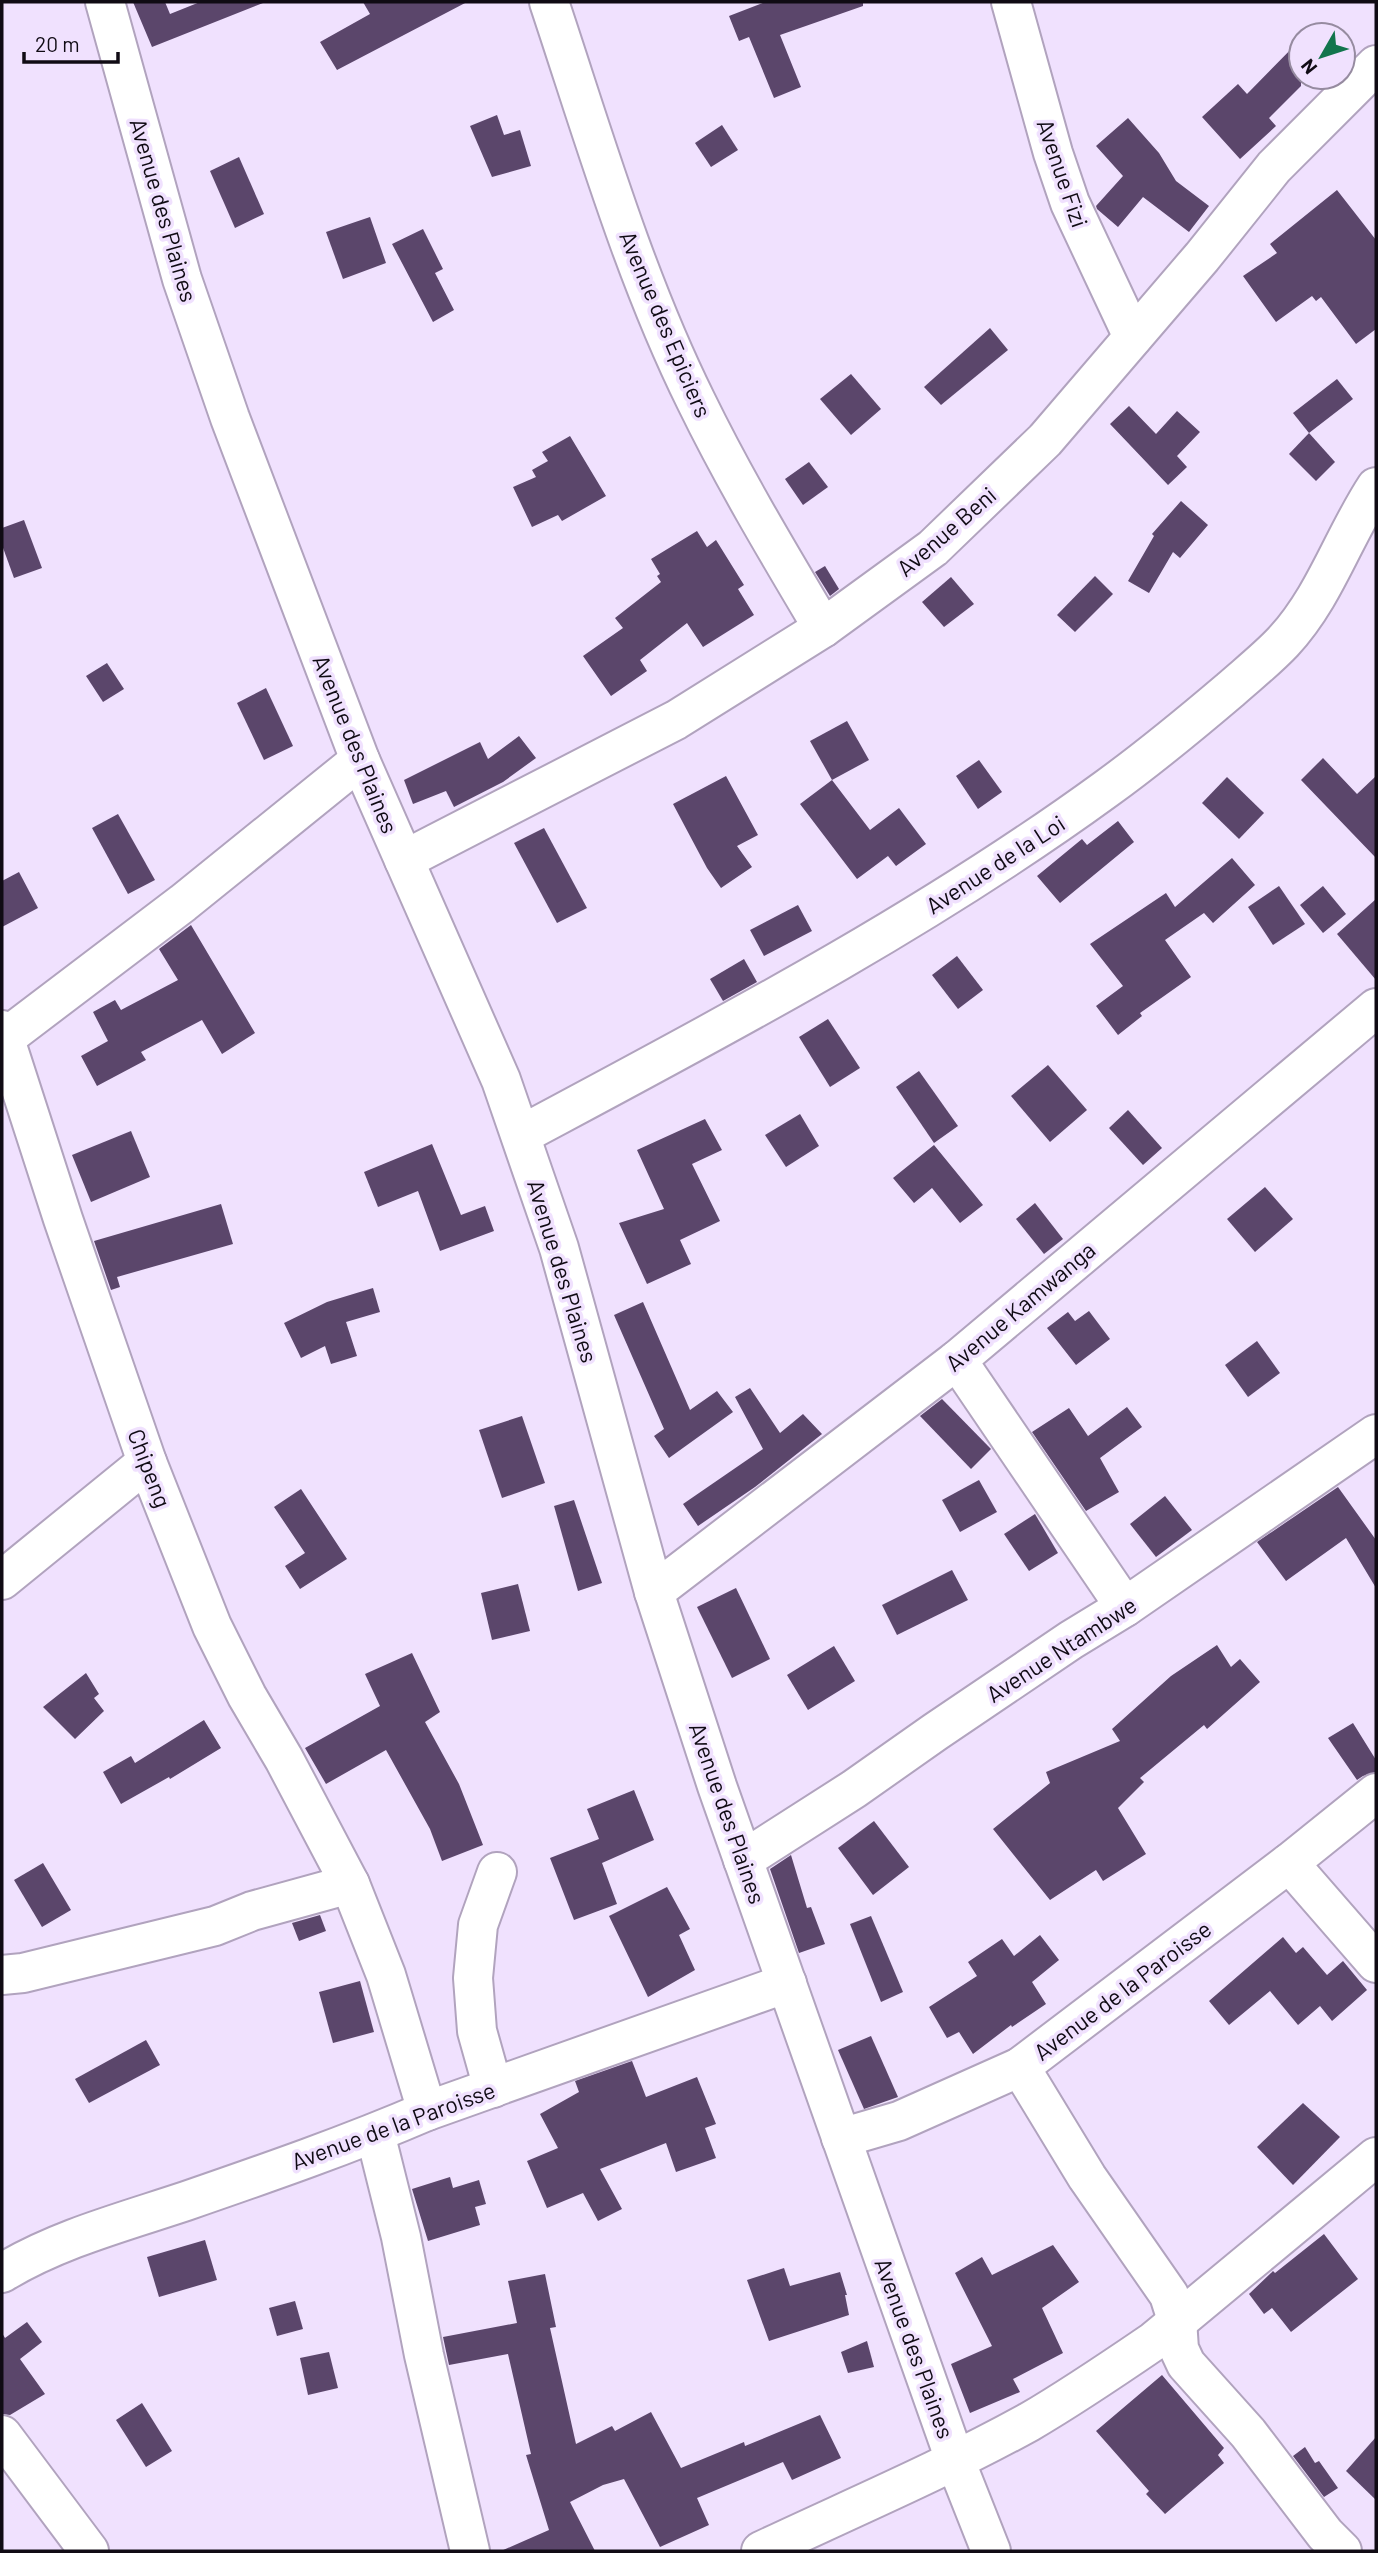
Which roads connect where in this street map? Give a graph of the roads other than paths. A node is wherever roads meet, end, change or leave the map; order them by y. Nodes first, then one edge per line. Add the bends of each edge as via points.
1 (105, 2) edge
2 (549, 2) edge
3 (1010, 2) edge
4 (1376, 65) edge
5 (1133, 337) junction
6 (1376, 487) edge
7 (823, 628) junction
8 (360, 760) junction
9 (404, 860) junction
10 (1376, 1008) edge
11 (3, 1034) edge
12 (14, 1107) edge
13 (521, 1135) junction
14 (957, 1360) junction
15 (1376, 1434) edge
16 (147, 1462) junction
17 (2, 1580) edge
18 (654, 1592) junction
19 (1125, 1607) junction
20 (1376, 1793) edge
21 (743, 1860) junction
22 (1289, 1863) junction
23 (497, 1872) dead end
24 (350, 1884) junction
25 (1376, 1962) edge
26 (2, 1975) edge
27 (787, 1983) junction
28 (1020, 2067) junction
29 (493, 2088) junction
30 (427, 2111) junction
31 (375, 2133) junction
32 (841, 2138) junction
33 (1376, 2157) edge
34 (2, 2273) edge
35 (1177, 2320) junction
36 (2, 2435) edge
37 (955, 2460) junction
38 (89, 2551) edge
39 (470, 2551) edge
40 (761, 2551) edge
41 (991, 2551) edge
42 (1342, 2551) edge

1 - 8 street, Avenue des Plaines via 182,279
2 - 7 street, Avenue des Epiciers via 637,263 695,400
3 - 5 street, Avenue Fizi via 1070,203
4 - 5 street, Avenue Beni via 1274,167
5 - 7 street, Avenue Beni via 1045,440 942,540
6 - 13 street, Avenue de la Loi via 1298,625 1264,660 1143,762 998,864 855,954
7 - 9 street, Avenue Beni via 676,720
8 - 9 street, Avenue des Plaines
8 - 11 street via 183,903
9 - 13 street, Avenue des Plaines
10 - 14 street, Avenue Kamwanga
11 - 12 street, Chipeng
12 - 16 street, Chipeng via 63,1219
13 - 18 street, Avenue des Plaines via 559,1248
14 - 18 street, Avenue Kamwanga
14 - 19 street
15 - 19 street, Avenue Ntambwe
16 - 17 street
16 - 24 street, Chipeng via 212,1626
18 - 21 street, Avenue des Plaines
19 - 21 street, Avenue Ntambwe
20 - 22 street, Avenue de la Paroisse
21 - 27 street, Avenue des Plaines
22 - 25 street
22 - 28 street, Avenue de la Paroisse
23 - 29 street via 478,1925 473,1978 477,2031
24 - 26 street via 215,1926
24 - 30 street, Chipeng via 386,1975
27 - 29 street, Avenue de la Paroisse
27 - 32 street, Avenue des Plaines
28 - 32 street, Avenue de la Paroisse via 899,2121
28 - 35 street via 1087,2177 1163,2285
29 - 30 street, Avenue de la Paroisse
30 - 31 street, Avenue de la Paroisse
31 - 34 street, Avenue de la Paroisse via 86,2234
31 - 39 street
32 - 37 street, Avenue des Plaines
33 - 35 street
35 - 37 street via 1123,2363 1030,2421
35 - 42 street via 1179,2349 1186,2364
36 - 38 street
37 - 40 street
37 - 41 street, Avenue des Plaines

